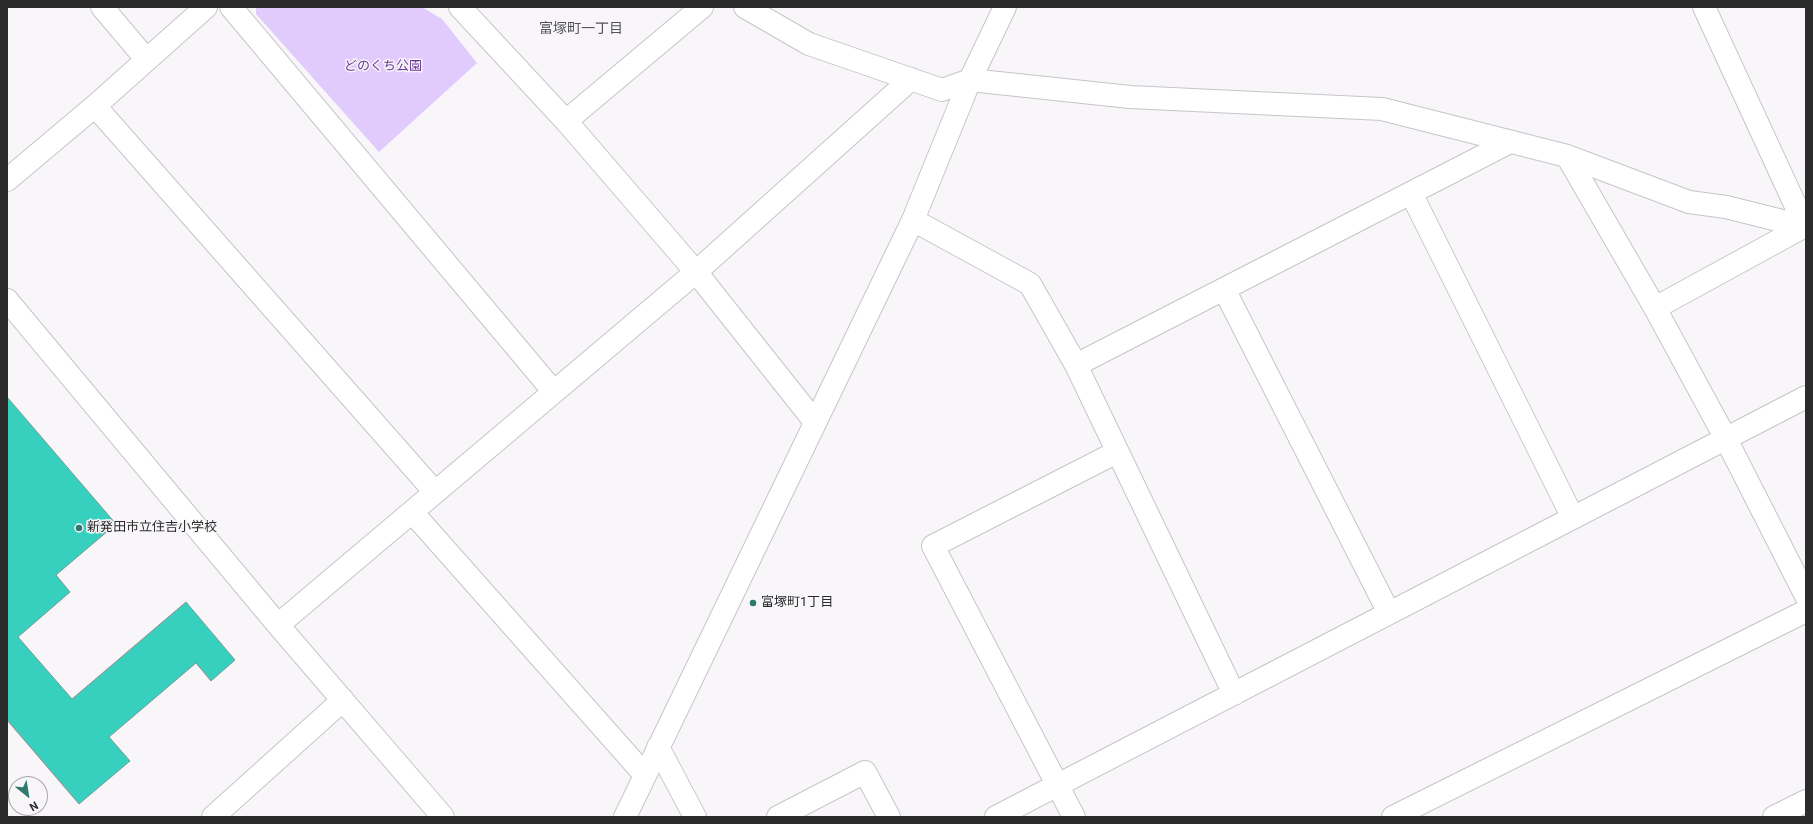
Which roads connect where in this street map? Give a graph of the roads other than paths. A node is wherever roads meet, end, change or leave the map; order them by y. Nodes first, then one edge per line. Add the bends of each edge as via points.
1 (102, 7) edge
2 (206, 7) edge
3 (231, 7) edge
4 (460, 7) edge
5 (702, 7) edge
6 (745, 7) edge
7 (1004, 7) edge
8 (1704, 7) edge
9 (146, 59) junction
10 (911, 79) junction
11 (970, 80) junction
12 (95, 106) junction
13 (566, 121) junction
14 (1510, 142) junction
15 (1567, 156) junction
16 (7, 180) edge
17 (1411, 193) junction
18 (913, 220) junction
19 (1805, 226) edge
20 (696, 272) junction
21 (1224, 289) junction
22 (7, 300) edge
23 (1655, 308) junction
24 (1076, 365) junction
25 (554, 392) junction
26 (1806, 397) edge
27 (815, 422) junction
28 (1726, 439) junction
29 (1117, 452) junction
30 (435, 492) junction
31 (412, 512) junction
32 (1573, 518) junction
33 (1806, 596) edge
34 (1806, 611) edge
35 (1389, 613) junction
36 (278, 625) junction
37 (1234, 694) junction
38 (343, 700) junction
39 (658, 747) junction
40 (645, 775) junction
41 (1057, 785) junction
42 (1806, 801) edge
43 (213, 817) edge
44 (443, 817) edge
45 (625, 817) edge
46 (695, 817) edge
47 (778, 817) edge
48 (889, 817) edge
49 (996, 817) edge
50 (1074, 817) edge
51 (1393, 817) edge
52 (1774, 817) edge

1 - 9 street
2 - 9 street
3 - 25 street
4 - 13 street
5 - 13 street
6 - 10 street via 809,44
7 - 11 street
8 - 19 street
9 - 12 street
10 - 11 street via 942,90
10 - 20 street
11 - 14 street via 1130,97 1382,109
11 - 18 street
12 - 16 street
12 - 30 street
13 - 20 street
14 - 15 street
14 - 17 street
15 - 19 street via 1689,202 1726,207
15 - 23 street
17 - 21 street
17 - 32 street
18 - 24 street via 1030,284
18 - 27 street
19 - 23 street
20 - 25 street
20 - 27 street
21 - 24 street
21 - 35 street
22 - 36 street
23 - 28 street
24 - 29 street
25 - 30 street
26 - 28 street
27 - 39 street
28 - 32 street
28 - 33 street
29 - 37 street
29 - 41 street via 933,546
30 - 31 street
31 - 36 street
31 - 40 street
32 - 35 street
34 - 51 street
35 - 37 street
36 - 38 street
37 - 41 street
38 - 43 street
38 - 44 street
39 - 40 street
39 - 46 street
40 - 45 street
41 - 49 street
41 - 50 street
42 - 52 street
47 - 48 street via 865,772

